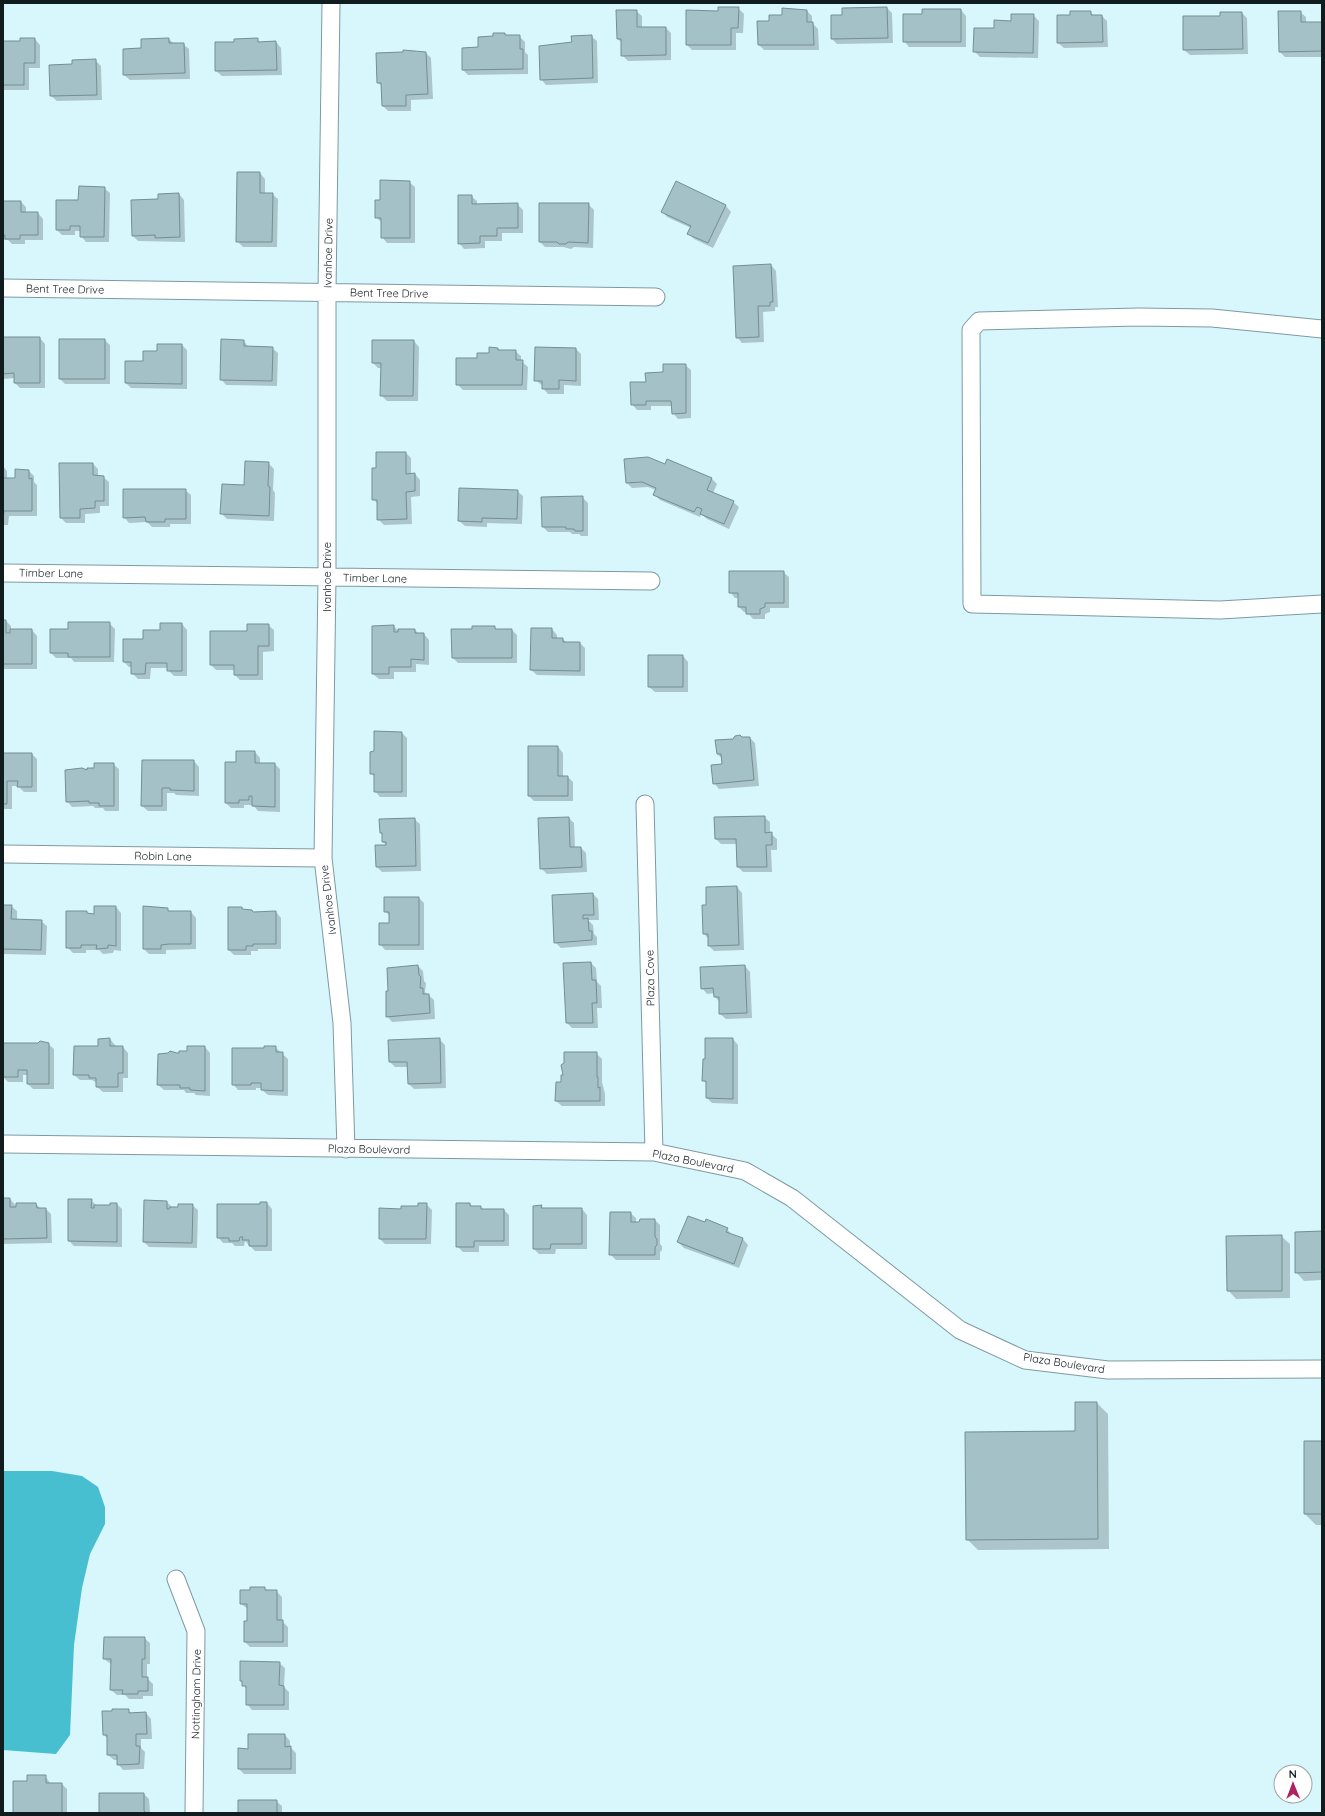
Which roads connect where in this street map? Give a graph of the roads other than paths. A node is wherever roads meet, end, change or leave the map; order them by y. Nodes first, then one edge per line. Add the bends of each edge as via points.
1 (331, 3) edge
2 (3, 288) edge
3 (327, 292) junction
4 (656, 297) dead end
5 (1322, 329) edge
6 (3, 572) edge
7 (327, 578) junction
8 (651, 581) dead end
9 (1322, 604) edge
10 (646, 804) dead end
11 (3, 854) edge
12 (323, 858) junction
13 (3, 1144) edge
14 (346, 1149) junction
15 (654, 1152) junction
16 (1322, 1369) edge
17 (176, 1579) dead end
18 (194, 1813) edge

1 - 3 street, Ivanhoe Drive
2 - 3 street, Bent Tree Drive
3 - 4 street, Bent Tree Drive
3 - 7 street, Ivanhoe Drive
5 - 9 street via 1212,318 1138,318 979,321 971,330 972,604 1220,610
6 - 7 street, Timber Lane
7 - 8 street, Timber Lane
7 - 12 street, Ivanhoe Drive
10 - 15 street, Plaza Cove
11 - 12 street, Robin Lane
12 - 14 street, Ivanhoe Drive via 342,1023
13 - 14 street, Plaza Boulevard
14 - 15 street, Plaza Boulevard
15 - 16 street, Plaza Boulevard via 745,1171 792,1198 960,1330 1025,1360 1108,1370
17 - 18 street, Nottingham Drive via 196,1631

